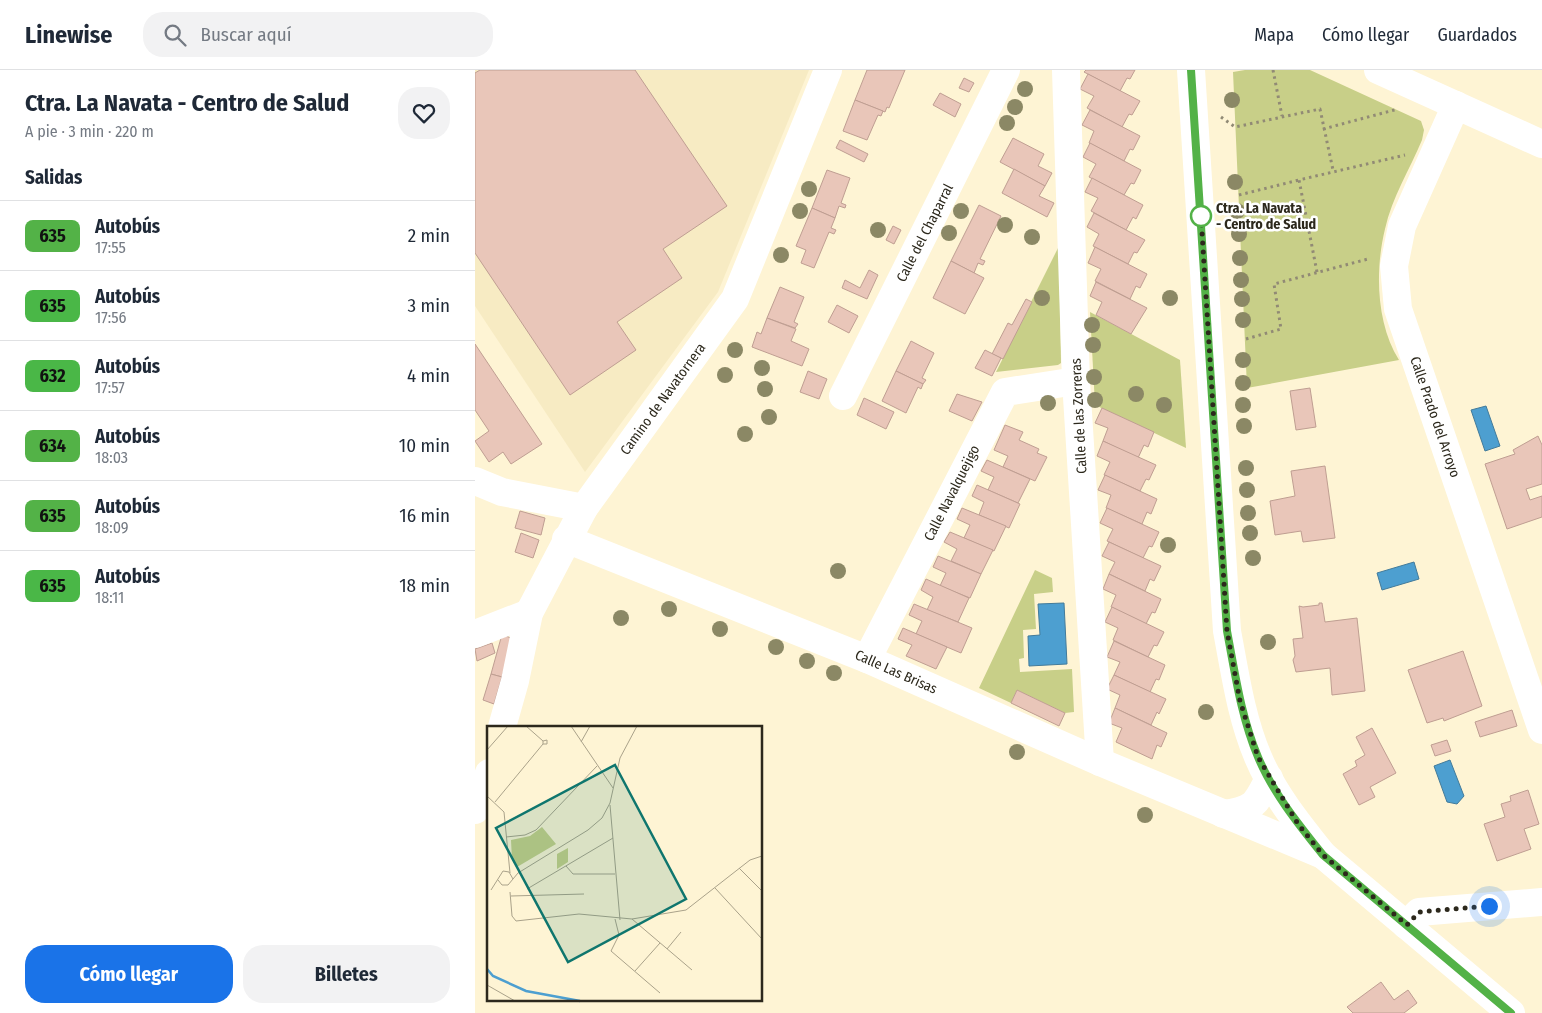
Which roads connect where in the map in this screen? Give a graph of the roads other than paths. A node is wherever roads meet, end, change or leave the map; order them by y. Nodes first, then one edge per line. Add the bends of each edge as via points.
1 (828, 70) edge
2 (1006, 70) edge
3 (1066, 70) edge
4 (1191, 70) edge
5 (1378, 70) edge
6 (1456, 106) junction
7 (1542, 144) edge
8 (1077, 381) junction
9 (843, 396) dead end
10 (475, 481) edge
11 (584, 508) junction
12 (566, 539) junction
13 (529, 613) junction
14 (475, 634) edge
15 (867, 659) junction
16 (502, 726) edge
17 (1542, 730) edge
18 (1100, 762) junction
19 (487, 778) edge
20 (1269, 778) junction
21 (475, 810) edge
22 (1223, 814) junction
23 (1323, 855) junction
24 (1542, 902) edge
25 (1407, 925) junction
26 (1511, 1013) edge

1 - 11 street, Camino de Navatornera via 735,299
2 - 9 street, Calle del Chaparral
3 - 8 street, Calle de las Zorreras
4 - 20 street via 1227,631 1240,701 1258,757
5 - 6 street
6 - 7 street
6 - 17 street, Calle Prado del Arroyo via 1402,226 1394,266 1398,309
8 - 15 street, Calle Navalquejigo via 1005,392
8 - 18 street, Calle de las Zorreras
10 - 11 street via 502,492
11 - 12 street, Camino de Navatornera
12 - 13 street, Camino de Navatornera
12 - 15 street, Calle Las Brisas
13 - 14 street
13 - 16 street, Camino de Navatornera
15 - 18 street, Calle Las Brisas
18 - 22 street, Calle Las Brisas
19 - 21 street
20 - 22 street via 1259,797 1246,811
20 - 23 street via 1298,824
22 - 23 street, Calle Las Brisas
23 - 25 street
24 - 25 street via 1419,912
25 - 26 street

